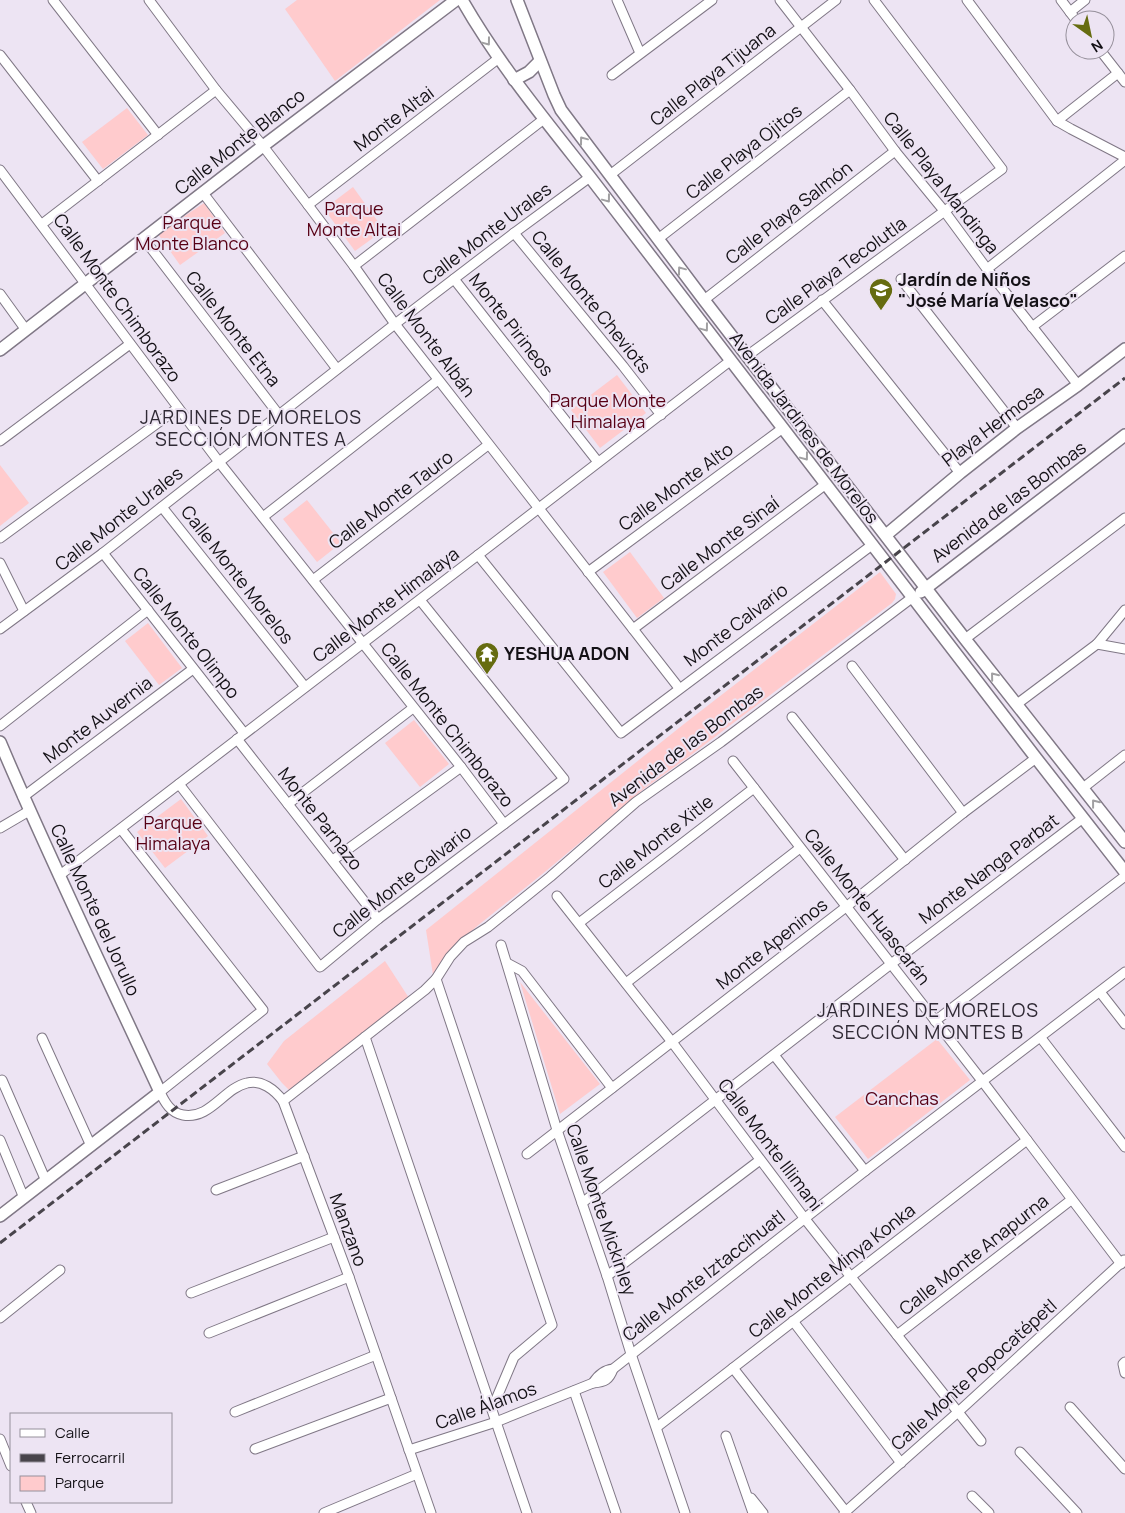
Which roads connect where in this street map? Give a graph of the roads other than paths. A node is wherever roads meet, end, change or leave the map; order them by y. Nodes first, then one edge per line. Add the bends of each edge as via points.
1 (53, 0) edge
2 (149, 0) edge
3 (456, 0) edge
4 (462, 0) edge
5 (516, 0) edge
6 (617, 0) edge
7 (712, 0) edge
8 (780, 0) edge
9 (836, 0) edge
10 (874, 0) edge
11 (967, 0) edge
12 (1085, 0) edge
13 (1072, 10) edge
14 (802, 28) junction
15 (640, 53) junction
16 (0, 55) edge
17 (500, 58) junction
18 (1108, 60) edge
19 (540, 61) junction
20 (1118, 73) junction
21 (612, 74) dead end
22 (514, 80) junction
23 (1125, 82) edge
24 (216, 90) junction
25 (850, 90) junction
26 (544, 119) junction
27 (1057, 121) junction
28 (158, 135) junction
29 (263, 146) junction
30 (894, 151) junction
31 (1125, 158) edge
32 (0, 170) edge
33 (610, 175) junction
34 (590, 177) junction
35 (98, 181) junction
36 (203, 193) junction
37 (308, 205) junction
38 (945, 212) junction
39 (42, 224) junction
40 (514, 233) junction
41 (144, 239) junction
42 (658, 239) junction
43 (1125, 256) edge
44 (354, 266) junction
45 (987, 268) junction
46 (454, 279) junction
47 (901, 279) dead end
48 (86, 284) junction
49 (0, 294) edge
50 (704, 300) junction
51 (822, 300) junction
52 (394, 324) junction
53 (1032, 327) junction
54 (26, 330) junction
55 (130, 344) junction
56 (1125, 349) edge
57 (0, 350) edge
58 (747, 356) junction
59 (730, 360) junction
60 (337, 369) junction
61 (438, 380) junction
62 (770, 385) junction
63 (1078, 385) junction
64 (756, 395) junction
65 (178, 408) junction
66 (279, 415) junction
67 (660, 415) junction
68 (783, 428) junction
69 (1017, 428) junction
70 (1125, 435) edge
71 (0, 442) edge
72 (488, 445) junction
73 (219, 462) junction
74 (598, 462) junction
75 (960, 473) junction
76 (826, 484) junction
77 (162, 507) junction
78 (538, 509) junction
79 (263, 517) junction
80 (1125, 518) edge
81 (886, 535) junction
82 (0, 538) edge
83 (872, 544) junction
84 (103, 553) junction
85 (478, 556) junction
86 (0, 563) edge
87 (588, 572) junction
88 (313, 580) junction
89 (926, 587) junction
90 (913, 597) junction
91 (420, 600) junction
92 (148, 610) junction
93 (1125, 610) edge
94 (24, 611) junction
95 (0, 629) edge
96 (633, 629) junction
97 (965, 639) junction
98 (363, 643) junction
99 (1098, 644) junction
100 (1125, 649) edge
101 (852, 666) dead end
102 (193, 669) junction
103 (305, 687) junction
104 (679, 688) junction
105 (1017, 704) junction
106 (413, 708) junction
107 (792, 716) dead end
108 (0, 726) edge
109 (241, 736) junction
110 (0, 742) edge
111 (1125, 755) edge
112 (1036, 758) junction
113 (733, 761) dead end
114 (461, 767) junction
115 (179, 784) junction
116 (754, 788) junction
117 (1083, 788) junction
118 (24, 797) junction
119 (288, 804) junction
120 (30, 811) junction
121 (963, 814) junction
122 (1083, 818) junction
123 (504, 824) junction
124 (0, 828) edge
125 (121, 829) junction
126 (1123, 839) edge
127 (800, 848) junction
128 (1106, 848) junction
129 (333, 860) junction
130 (905, 860) junction
131 (1125, 874) edge
132 (60, 875) junction
133 (557, 896) dead end
134 (846, 907) junction
135 (378, 919) junction
136 (579, 923) junction
137 (501, 945) dead end
138 (507, 963) junction
139 (891, 964) junction
140 (1125, 972) edge
141 (436, 979) junction
142 (626, 983) junction
143 (1100, 992) junction
144 (935, 1021) junction
145 (1125, 1024) edge
146 (365, 1036) junction
147 (42, 1038) dead end
148 (1041, 1038) junction
149 (672, 1042) junction
150 (774, 1055) junction
151 (2, 1080) dead end
152 (983, 1082) junction
153 (612, 1088) junction
154 (160, 1092) junction
155 (283, 1101) junction
156 (716, 1101) junction
157 (557, 1130) junction
158 (0, 1140) edge
159 (1027, 1140) junction
160 (91, 1146) junction
161 (1125, 1147) edge
162 (527, 1154) dead end
163 (304, 1156) junction
164 (760, 1160) junction
165 (865, 1172) junction
166 (46, 1181) junction
167 (216, 1190) dead end
168 (24, 1198) junction
169 (1071, 1200) junction
170 (582, 1203) junction
171 (0, 1216) edge
172 (805, 1218) junction
173 (334, 1238) junction
174 (1123, 1262) edge
175 (60, 1270) dead end
176 (607, 1276) junction
177 (349, 1277) junction
178 (851, 1277) junction
179 (191, 1293) dead end
180 (0, 1318) edge
181 (793, 1321) junction
182 (209, 1333) dead end
183 (897, 1335) junction
184 (631, 1354) junction
185 (376, 1356) junction
186 (1125, 1362) edge
187 (733, 1368) junction
188 (1125, 1373) edge
189 (574, 1391) junction
190 (391, 1398) junction
191 (1070, 1408) dead end
192 (492, 1409) junction
193 (236, 1412) dead end
194 (957, 1413) junction
195 (496, 1422) junction
196 (657, 1427) junction
197 (726, 1436) dead end
198 (0, 1439) edge
199 (981, 1441) dead end
200 (255, 1449) dead end
201 (409, 1450) junction
202 (1020, 1452) dead end
203 (902, 1462) junction
204 (7, 1463) edge
205 (1125, 1468) edge
206 (417, 1474) junction
207 (748, 1494) junction
208 (972, 1496) dead end
209 (845, 1512) edge
210 (324, 1513) edge
211 (432, 1513) edge
212 (527, 1513) edge
213 (616, 1513) edge
214 (685, 1513) edge
215 (753, 1513) edge
216 (764, 1513) edge
217 (989, 1513) edge
218 (1078, 1513) edge

1 - 28 street
2 - 24 street, Calle Monte Albán
3 - 29 main road, Calle Monte Blanco
4 -> 17 main road, Avenida Jardines de Morelos
5 - 19 main road, Avenida Jardines de Morelos
6 - 15 street
7 - 15 street
8 - 14 street, Calle Playa Mandinga
9 - 14 street, Calle Playa Tijuana
10 - 38 street, Calle Playa Tecolutla via 1002,170
11 - 27 street
12 - 13 street
14 - 25 street, Calle Playa Mandinga
14 - 33 street, Calle Playa Tijuana
15 - 21 street
16 - 35 street
17 - 22 main road, Avenida Jardines de Morelos
17 - 37 street, Monte Altai
18 - 20 street
19 - 22 main road
33 -> 19 main road, Avenida Jardines de Morelos via 561,110
20 - 23 street
20 - 27 street
22 - 26 main road, Avenida Jardines de Morelos
24 - 28 street
24 - 29 street, Calle Monte Albán
25 - 30 street, Calle Playa Mandinga
25 - 42 street, Calle Playa Ojitos
26 - 34 main road, Avenida Jardines de Morelos
26 - 44 street
27 - 31 street
28 - 35 street
29 - 36 main road, Calle Monte Blanco
29 - 37 street, Calle Monte Albán
30 - 38 street, Calle Playa Mandinga
30 - 50 street, Calle Playa Salmón
31 - 45 street
32 - 39 street, Calle Monte Chimborazo
33 - 42 main road, Avenida Jardines de Morelos
34 - 40 street, Calle Monte Urales
34 -> 59 main road, Avenida Jardines de Morelos
35 - 39 street
36 - 41 main road, Calle Monte Blanco
36 - 60 street
37 - 44 street, Calle Monte Albán
38 - 45 street, Calle Playa Mandinga
38 - 51 street, Calle Playa Tecolutla
39 - 48 street, Calle Monte Chimborazo
40 - 46 street, Calle Monte Urales
40 - 67 street, Calle Monte Cheviots
41 - 48 main road, Calle Monte Blanco
41 - 66 street, Calle Monte Etna
50 -> 42 main road, Avenida Jardines de Morelos
43 - 53 street
44 - 52 street, Calle Monte Albán
45 - 53 street, Calle Playa Mandinga
46 - 52 street, Calle Monte Urales
46 - 74 street, Monte Pirineos
47 - 69 street
48 - 54 main road, Calle Monte Blanco
48 - 55 street, Calle Monte Chimborazo
49 - 54 street
50 - 58 main road, Avenida Jardines de Morelos
51 - 58 street, Calle Playa Tecolutla
51 - 75 street
52 - 60 street, Calle Monte Urales
52 - 61 street, Calle Monte Albán
53 - 63 street, Calle Playa Mandinga
54 - 57 main road, Calle Monte Blanco
55 - 65 street, Calle Monte Chimborazo
55 - 71 street
56 - 63 main road, Playa Hermosa
58 - 62 main road, Avenida Jardines de Morelos
59 - 64 main road, Avenida Jardines de Morelos
59 - 67 street, Calle Monte Himalaya
60 - 66 street, Calle Monte Urales
61 - 72 street, Calle Monte Albán
61 - 79 street
62 - 64 main road
62 - 81 main road, Avenida Jardines de Morelos
63 - 69 main road, Playa Hermosa
64 - 68 main road, Avenida Jardines de Morelos
65 - 73 street, Calle Monte Chimborazo
65 - 82 street
66 - 73 street, Calle Monte Urales
67 - 74 street, Calle Monte Himalaya
68 -> 76 main road, Avenida Jardines de Morelos
68 - 87 street, Calle Monte Alto
69 - 75 main road, Playa Hermosa
70 - 89 main road, Avenida de las Bombas
72 - 78 street, Calle Monte Albán
72 - 88 street, Calle Monte Tauro
73 - 77 street, Calle Monte Urales
73 - 79 street, Calle Monte Chimborazo
74 - 78 street, Calle Monte Himalaya
75 - 81 main road, Playa Hermosa
76 - 83 main road, Avenida Jardines de Morelos
76 - 96 street, Calle Monte Sinaí
77 - 84 street, Calle Monte Urales
77 - 103 street, Calle Monte Morelos
78 - 85 street, Calle Monte Himalaya
78 - 87 street, Calle Monte Albán
79 - 88 street, Calle Monte Chimborazo
80 - 97 street
81 - 89 main road, Avenida Jardines de Morelos
83 - 90 main road, Avenida Jardines de Morelos
83 - 104 street, Monte Calvario
84 - 92 street, Calle Monte Olimpo
84 - 94 street, Calle Monte Urales
85 - 91 street, Calle Monte Himalaya
85 - 104 street, Monte Calvario via 621,733
86 - 94 street
87 - 96 street, Calle Monte Albán
88 - 98 street, Calle Monte Chimborazo
89 - 90 main road, Avenida de las Bombas
89 - 97 main road, Avenida Jardines de Morelos
90 - 112 main road, Avenida Jardines de Morelos
90 - 141 street, Avenida de las Bombas via 722,742 636,802 488,927 464,942
91 - 98 street, Calle Monte Himalaya
91 - 123 street via 564,779
92 - 102 street, Calle Monte Olimpo
92 - 108 street
93 - 99 street
94 - 95 street, Calle Monte Urales
96 - 104 street, Calle Monte Albán
105 -> 97 main road, Avenida Jardines de Morelos
98 - 103 street, Calle Monte Himalaya
98 - 106 street, Calle Monte Chimborazo
99 - 100 street
99 - 105 street
101 - 121 street
102 - 109 street, Calle Monte Olimpo
102 - 118 street, Monte Auvernia
103 - 109 street, Calle Monte Himalaya
105 - 117 main road, Avenida Jardines de Morelos
106 - 114 street, Calle Monte Chimborazo
106 - 119 street
107 - 130 street
109 - 115 street, Calle Monte Himalaya
109 - 119 street, Monte Parnazo
110 - 118 main road, Calle Monte del Jorullo
111 - 117 street
112 - 121 street, Monte Apeninos
112 - 122 main road, Avenida Jardines de Morelos
113 - 116 street, Calle Monte Huascarán
114 - 123 street, Calle Monte Chimborazo
114 - 129 street
115 - 125 street, Calle Monte Himalaya
115 - 135 street, Calle Monte Calvario via 320,967
116 - 127 street, Calle Monte Huascarán
116 - 136 street, Calle Monte Xitle
126 -> 117 main road, Avenida Jardines de Morelos
118 - 120 main road, Calle Monte del Jorullo
119 - 129 street, Monte Parnazo
120 - 124 street
120 - 132 main road, Calle Monte del Jorullo
121 - 130 street, Monte Apeninos
122 - 128 main road, Avenida Jardines de Morelos
122 - 139 street, Monte Nanga Parbat
123 - 135 street, Calle Monte Calvario
125 - 132 street, Calle Monte Himalaya
125 - 154 street via 262,1010
126 - 128 main road
127 - 134 street, Calle Monte Huascarán
127 - 142 street
128 - 131 main road, Avenida Jardines de Morelos
129 - 135 street, Monte Parnazo
130 - 134 street, Monte Apeninos
131 - 144 street
132 - 154 main road, Calle Monte del Jorullo
133 - 136 street, Calle Monte Illimani
134 - 139 street, Calle Monte Huascarán
134 - 149 street, Monte Apeninos
136 - 142 street, Calle Monte Illimani
137 - 138 street, Calle Monte Mickinley
138 - 153 street via 522,971
138 - 157 street, Calle Monte Mickinley
139 - 144 street, Calle Monte Huascarán
139 - 150 street, Monte Nanga Parbat
140 - 143 street, Calle Monte Iztaccíhuatl
141 - 146 street, Avenida de las Bombas
141 - 192 street via 552,1325 514,1357
142 - 149 street, Calle Monte Illimani
143 - 145 street
143 - 148 street, Calle Monte Iztaccíhuatl
144 - 152 street, Calle Monte Huascarán
146 - 155 street, Avenida de las Bombas
146 - 192 street
147 - 160 street
148 - 152 street, Calle Monte Iztaccíhuatl
148 - 161 street
149 - 153 street, Monte Apeninos
149 - 156 street, Calle Monte Illimani
150 - 156 street, Monte Nanga Parbat
150 - 165 street
151 - 166 street
152 - 159 street, Calle Monte Huascarán
152 - 165 street, Calle Monte Iztaccíhuatl
153 - 157 street, Monte Apeninos
154 - 155 street, Manzano via 172,1110 187,1116 209,1109 236,1087 249,1082 263,1084
154 - 160 main road
155 - 163 street, Manzano
156 - 164 street, Calle Monte Illimani
156 - 170 street, Monte Nanga Parbat
157 - 162 street, Monte Apeninos
157 - 170 street, Calle Monte Mickinley
158 - 168 street
159 - 169 street, Calle Monte Huascarán
159 - 178 street, Calle Monte Minya Konka
160 - 166 main road
163 - 167 street
163 - 173 street, Manzano
164 - 172 street, Calle Monte Illimani
164 - 176 street
165 - 172 street, Calle Monte Iztaccíhuatl
166 - 168 main road
168 - 171 main road
169 - 174 street, Calle Monte Huascarán
169 - 183 street, Calle Monte Anapurna
170 - 176 street, Calle Monte Mickinley
172 - 178 street, Calle Monte Illimani
172 - 184 street, Calle Monte Iztaccíhuatl
173 - 177 street, Manzano
173 - 179 street
174 - 194 street, Calle Monte Popocatépetl
175 - 180 street
176 - 184 street, Calle Monte Mickinley
177 - 182 street
177 - 185 street, Manzano
178 - 181 street, Calle Monte Minya Konka
178 - 183 street, Calle Monte Illimani
181 - 187 street, Calle Monte Minya Konka
181 - 203 street
183 - 194 street, Calle Monte Illimani
184 - 189 street, Calle Monte Iztaccíhuatl via 596,1377 593,1383
184 - 196 street, Calle Monte Mickinley
185 - 190 street, Manzano
185 - 193 street
186 - 188 street
187 - 196 street, Calle Monte Minya Konka
187 - 209 street
189 - 195 street, Calle Álamos
189 - 213 street
190 - 200 street
190 - 201 street, Manzano
191 - 205 street
192 - 195 street
194 - 199 street, Calle Monte Illimani
194 - 203 street, Calle Monte Popocatépetl
195 - 201 street, Calle Álamos
195 - 212 street
196 - 214 street, Calle Monte Mickinley
197 - 207 street
198 - 204 street
201 - 206 street, Manzano
202 - 218 street
203 - 209 street, Calle Monte Popocatépetl
206 - 210 street
206 - 211 street, Manzano
207 - 215 street
207 - 216 street
208 - 217 street

